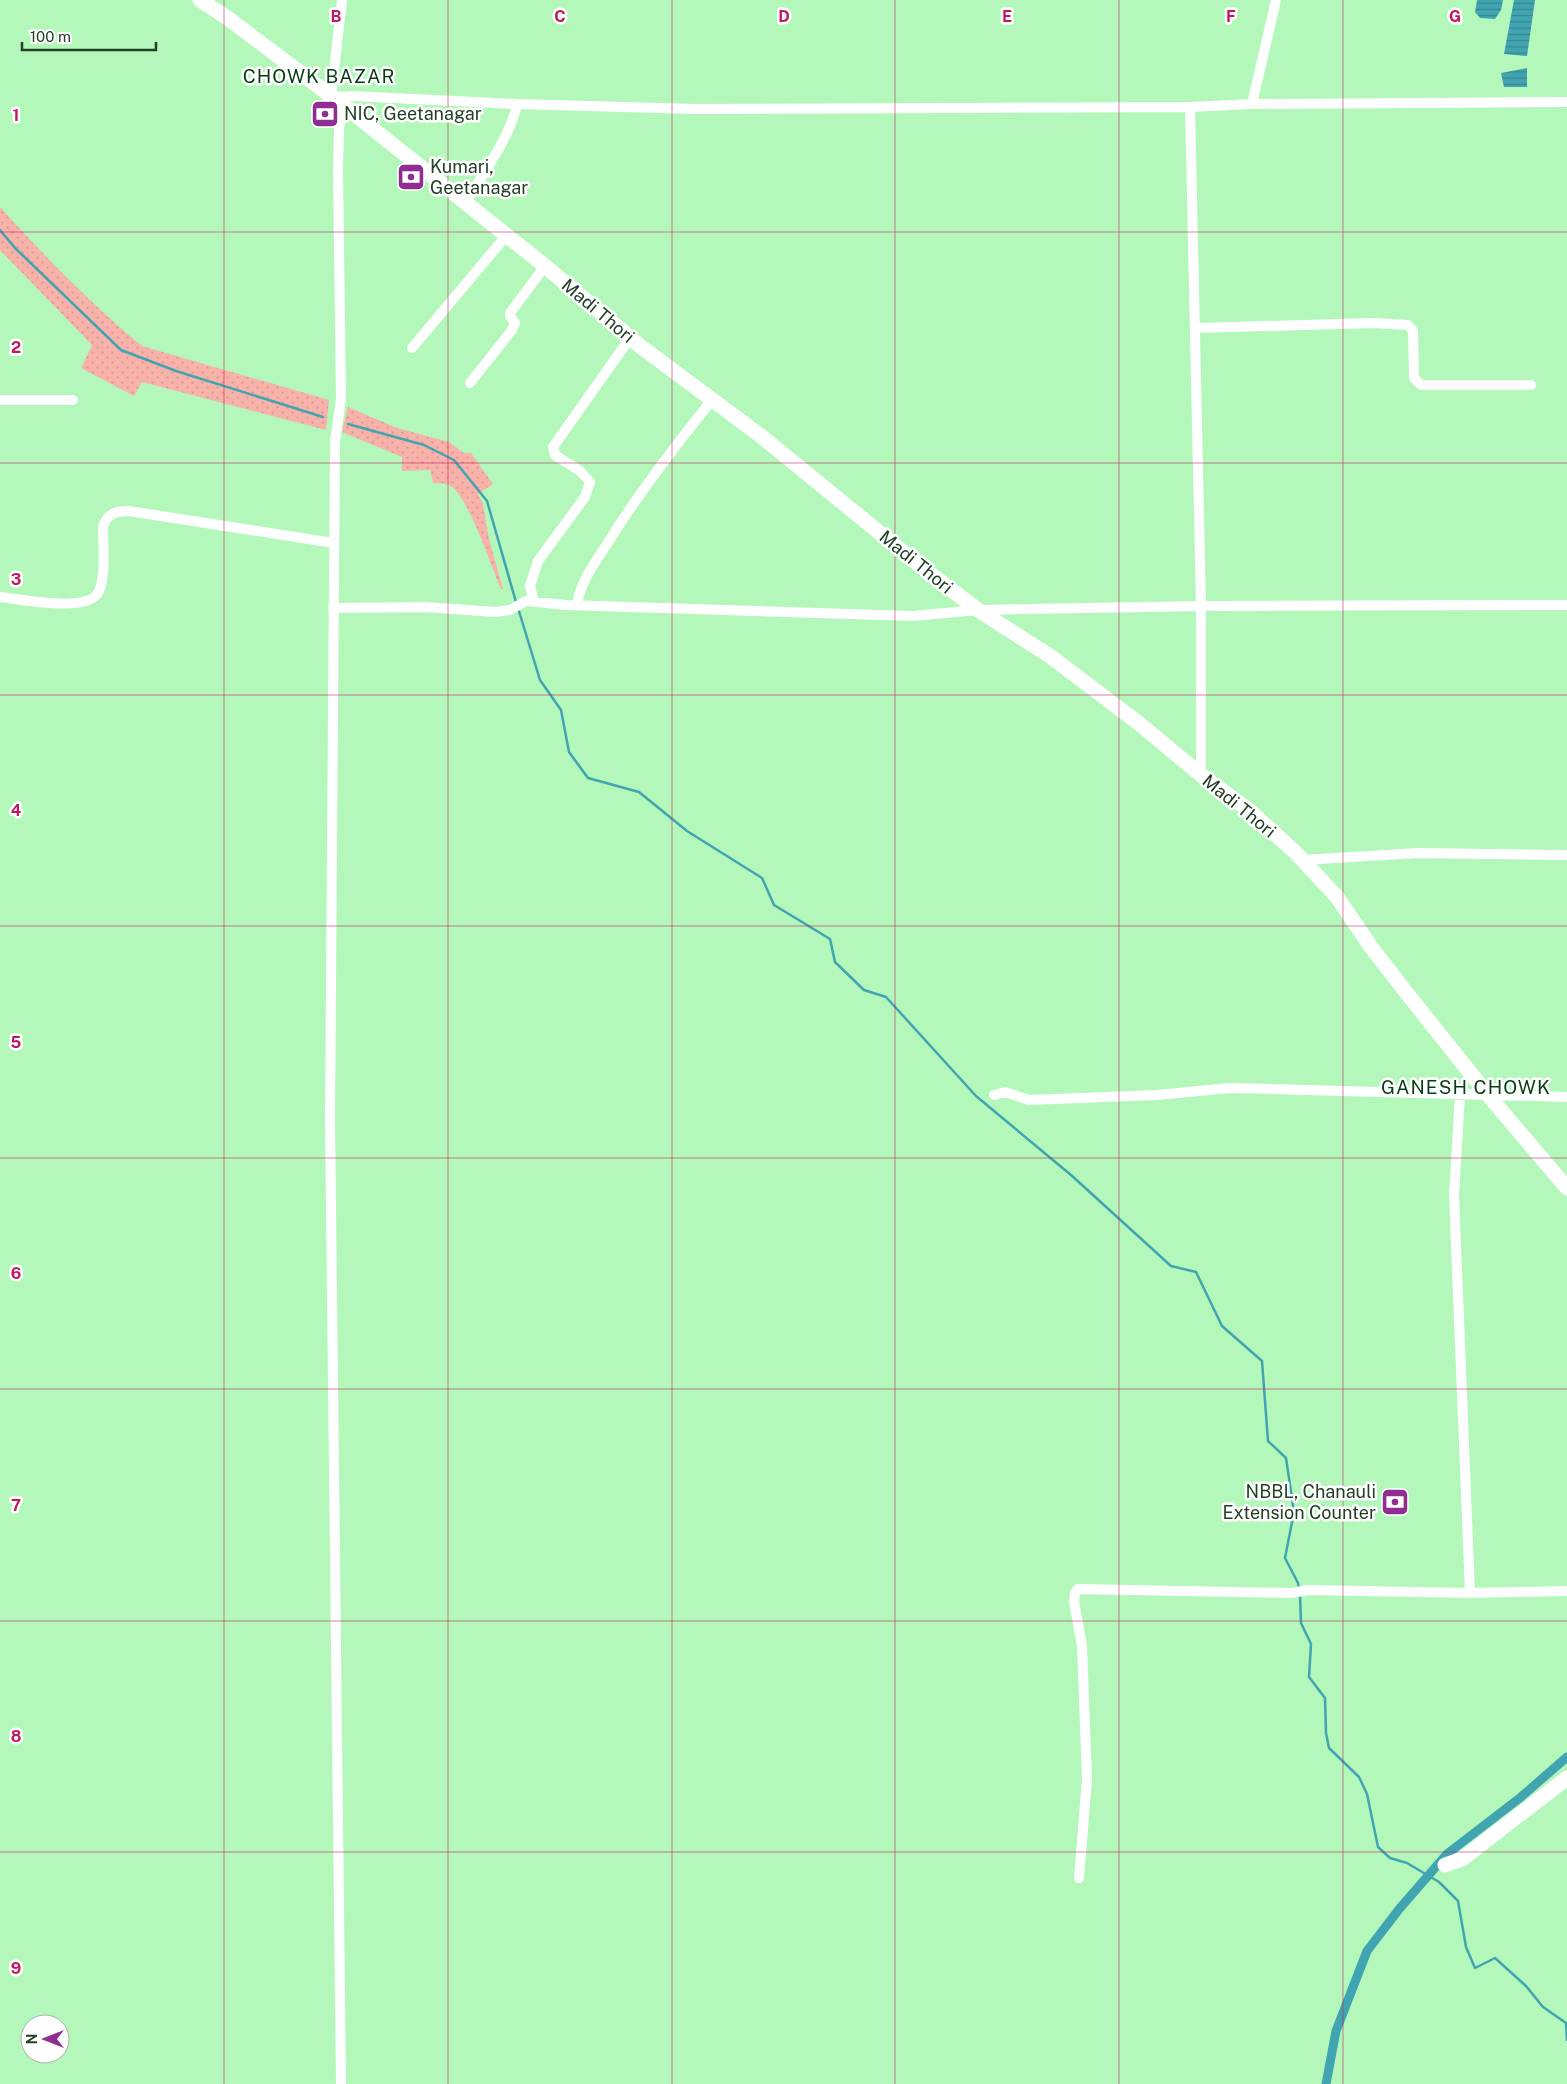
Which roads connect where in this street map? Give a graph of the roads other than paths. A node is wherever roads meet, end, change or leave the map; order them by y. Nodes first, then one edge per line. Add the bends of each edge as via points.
1 (200, 0) edge
2 (342, 0) edge
3 (1276, 0) edge
4 (337, 101) junction
5 (1567, 102) edge
6 (517, 104) junction
7 (1252, 104) junction
8 (1190, 107) junction
9 (465, 203) junction
10 (506, 236) junction
11 (545, 266) junction
12 (1195, 328) junction
13 (630, 338) junction
14 (412, 348) dead end
15 (470, 383) dead end
16 (1531, 386) dead end
17 (0, 400) edge
18 (72, 400) dead end
19 (712, 400) junction
20 (334, 543) junction
21 (0, 597) edge
22 (530, 601) junction
23 (577, 605) junction
24 (1567, 605) edge
25 (1201, 606) junction
26 (334, 608) junction
27 (978, 610) junction
28 (1201, 775) junction
29 (1567, 855) edge
30 (1302, 860) junction
31 (994, 1095) dead end
32 (1460, 1095) junction
33 (1488, 1095) junction
34 (1567, 1097) edge
35 (1567, 1188) edge
36 (1567, 1591) edge
37 (1470, 1593) junction
38 (1567, 1778) edge
39 (1445, 1866) dead end
40 (1079, 1878) dead end
41 (341, 2084) edge

1 - 4 main road, Madi Thori
2 - 4 street
3 - 7 street
4 - 6 street via 353,96
4 - 9 main road, Madi Thori
4 - 20 street via 341,399 334,441
5 - 7 street
6 - 8 street via 695,109
6 - 9 street via 516,113 500,144
7 - 8 street
8 - 12 street
9 - 10 main road, Madi Thori
10 - 11 main road, Madi Thori
10 - 14 street
11 - 13 main road, Madi Thori
11 - 15 street via 510,313 515,323 512,330
12 - 16 street via 1408,325 1413,331 1414,378 1421,385
12 - 25 street
13 - 19 main road, Madi Thori
13 - 22 street via 554,447 555,455 580,471 590,485 538,562 530,586
17 - 18 street
19 - 23 street via 632,503 587,576
19 - 27 main road, Madi Thori
20 - 21 street via 118,511 106,518 99,593 91,600 81,604 50,603
20 - 26 street
22 - 23 street
22 - 26 street via 510,610 495,612 425,607
23 - 27 street via 913,616
24 - 25 street
25 - 27 street
25 - 28 street
26 - 41 street via 330,1120
27 - 28 main road, Madi Thori via 1050,656
28 - 30 main road, Madi Thori via 1250,811
29 - 30 street via 1418,853
30 - 33 main road, Madi Thori via 1337,897 1371,947
31 - 32 street via 1005,1092 1030,1100 1157,1095 1230,1088
32 - 33 street
32 - 37 street via 1454,1195
33 - 34 street
33 - 35 main road, Madi Thori
36 - 37 street
37 - 40 street via 1078,1589 1074,1601 1082,1646 1087,1779
38 - 39 main road via 1462,1859

